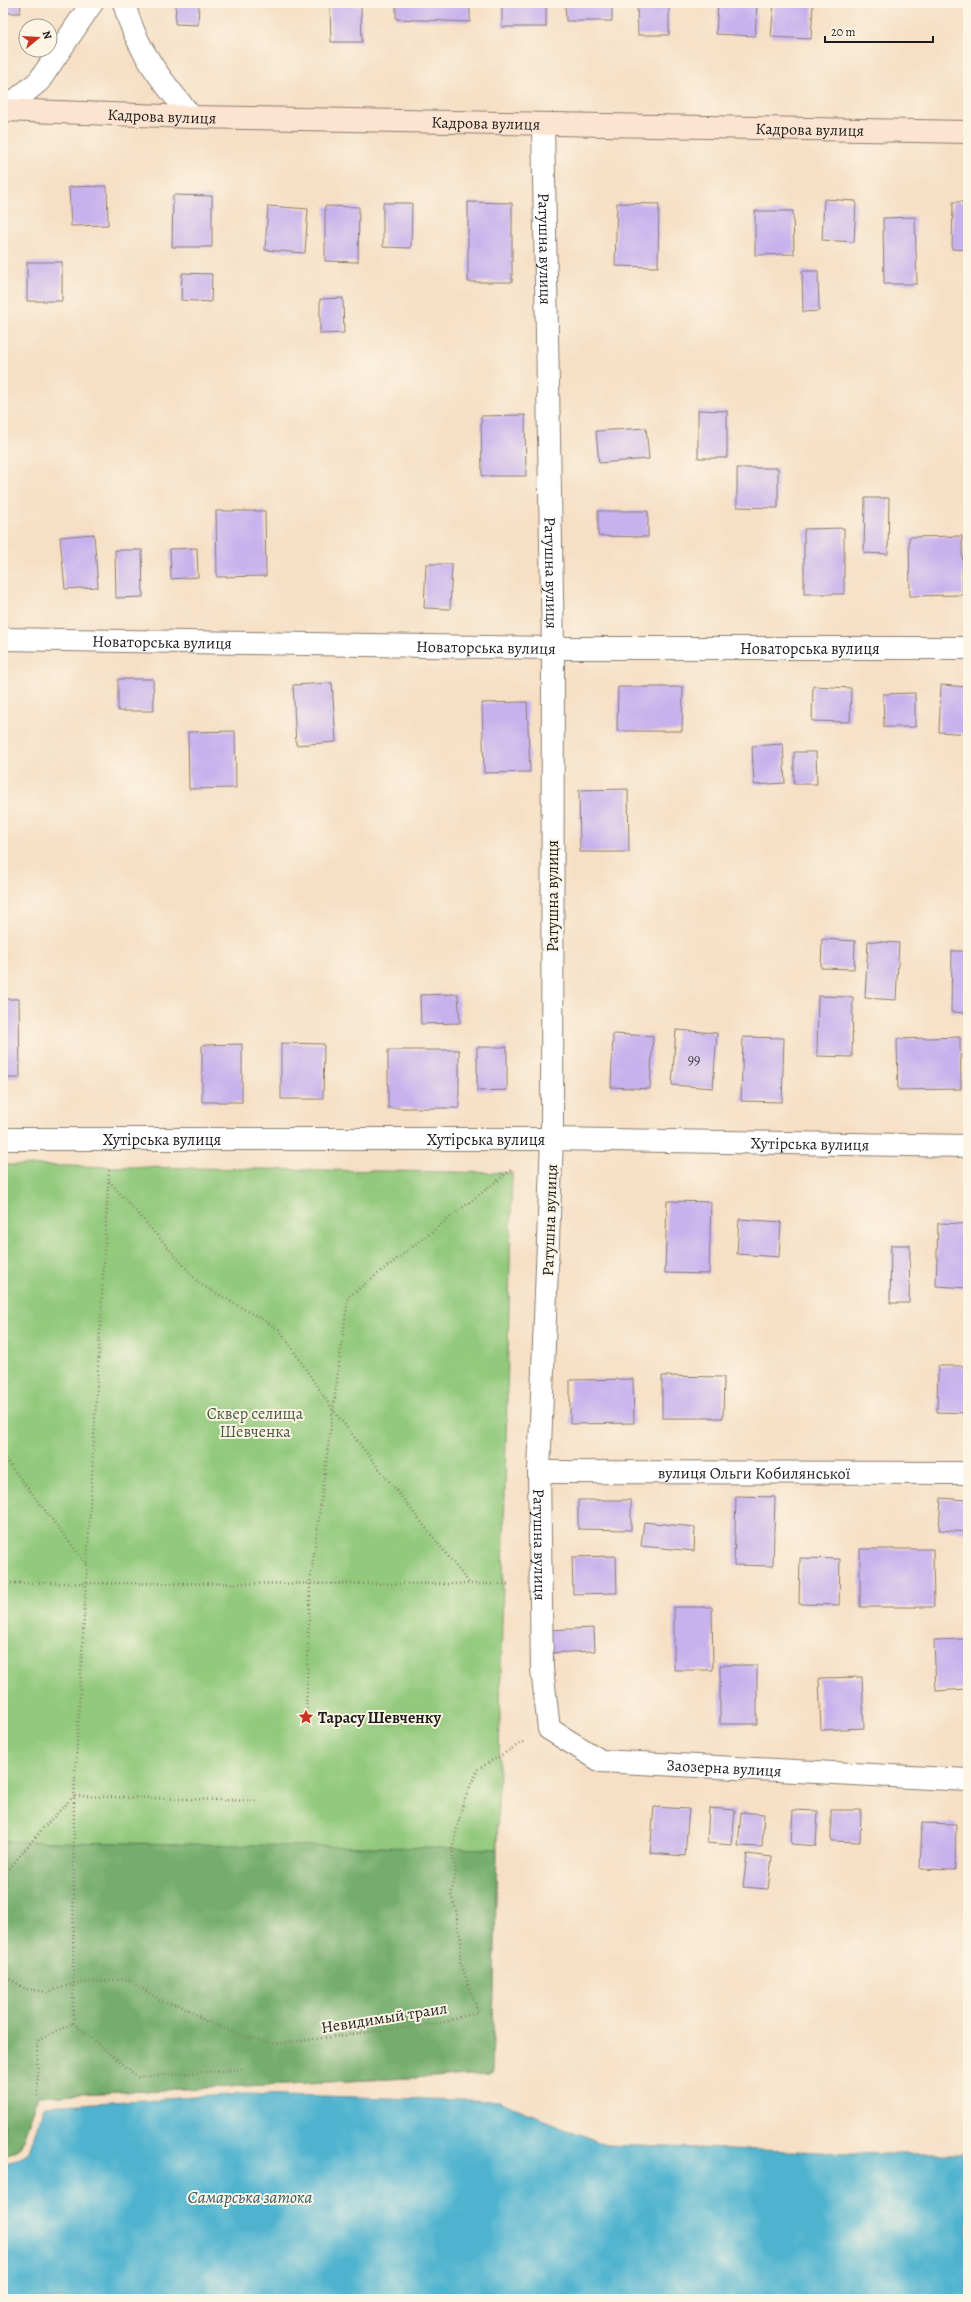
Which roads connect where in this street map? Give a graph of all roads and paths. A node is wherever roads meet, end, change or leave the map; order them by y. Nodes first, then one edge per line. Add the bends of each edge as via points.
1 (92, 3) edge
2 (124, 3) edge
3 (3, 110) edge
4 (192, 117) junction
5 (543, 124) junction
6 (968, 132) edge
7 (3, 639) edge
8 (553, 648) junction
9 (968, 648) edge
10 (3, 1139) edge
11 (111, 1139) junction
12 (552, 1139) junction
13 (968, 1146) edge
14 (515, 1168) dead end
15 (108, 1180) junction
16 (333, 1410) junction
17 (3, 1456) edge
18 (539, 1472) junction
19 (968, 1473) edge
20 (87, 1565) junction
21 (86, 1582) junction
22 (310, 1583) junction
23 (3, 1584) edge
24 (470, 1584) junction
25 (541, 1584) junction
26 (306, 1717) dead end
27 (550, 1729) junction
28 (968, 1780) edge
29 (74, 1796) junction
30 (258, 1801) dead end
31 (3, 1873) edge
32 (3, 1975) edge
33 (73, 1984) junction
34 (73, 2023) junction
35 (245, 2069) dead end
36 (38, 2096) dead end

1 - 3 street via 39,81
2 - 4 street via 129,25 151,66
3 - 4 street, Кадрова вулиця
4 - 5 street, Кадрова вулиця
5 - 6 street, Кадрова вулиця
5 - 8 street, Ратушна вулиця
7 - 8 street, Новаторська вулиця
8 - 9 street, Новаторська вулиця
8 - 12 street, Ратушна вулиця
10 - 11 street, Хутірська вулиця
11 - 12 street, Хутірська вулиця
11 - 15 path
12 - 13 street, Хутірська вулиця
12 - 18 street, Ратушна вулиця
14 - 16 path via 348,1297
15 - 16 path via 200,1284 279,1329
15 - 20 path
16 - 22 path
16 - 24 path
17 - 20 path
18 - 19 street, вулиця Ольги Кобилянської
18 - 25 street, Ратушна вулиця
20 - 21 path
21 - 22 path
21 - 23 path
21 - 29 path
22 - 24 path
22 - 26 path
24 - 25 path
25 - 27 street, Ратушна вулиця via 542,1669
27 - 28 street, Заозерна вулиця via 601,1761
27 - 33 path, Невидимый траил via 478,1769 464,1800 452,1849 456,1872 451,1895 461,1939 460,1961 478,2012 441,2023 275,2044 243,2036 206,2021 181,2005 164,2003 128,1979
29 - 30 path
29 - 31 path
29 - 33 path
32 - 33 path, Невидимый траил via 26,1989 48,1992
33 - 34 path
34 - 35 path via 138,2077
34 - 36 path via 37,2041

